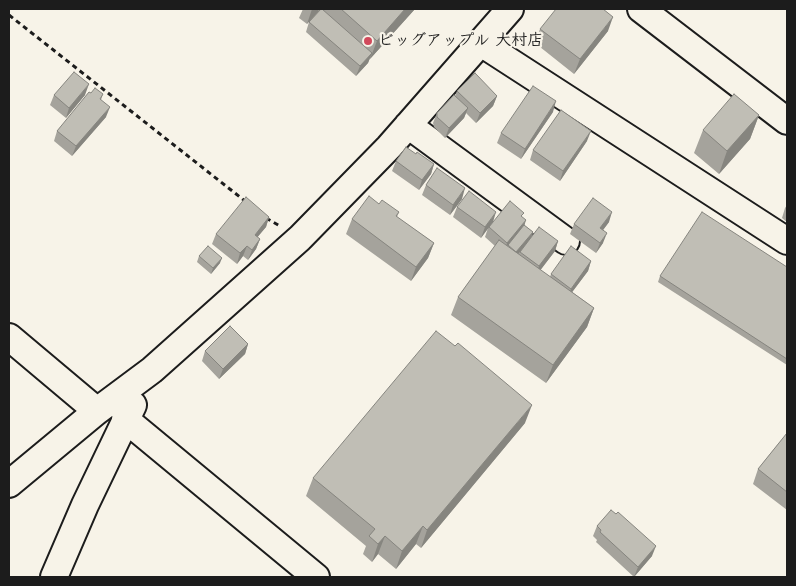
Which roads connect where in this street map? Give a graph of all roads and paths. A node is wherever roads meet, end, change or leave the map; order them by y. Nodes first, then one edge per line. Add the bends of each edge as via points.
1 (510, 9) edge
2 (641, 9) edge
3 (9, 15) edge
4 (481, 43) junction
5 (787, 121) edge
6 (408, 126) junction
7 (250, 205) edge
8 (265, 217) edge
9 (300, 238) junction
10 (566, 241) dead end
11 (787, 241) edge
12 (9, 336) edge
13 (152, 370) junction
14 (97, 411) junction
15 (125, 419) junction
16 (9, 484) edge
17 (54, 577) edge
18 (316, 577) edge

1 - 4 street
2 - 5 street
3 - 7 path
4 - 6 street
4 - 11 street
6 - 9 street
6 - 10 street
8 - 9 path
9 - 13 street
12 - 14 street
13 - 14 street
13 - 15 street
14 - 16 street
15 - 17 street
15 - 18 street

